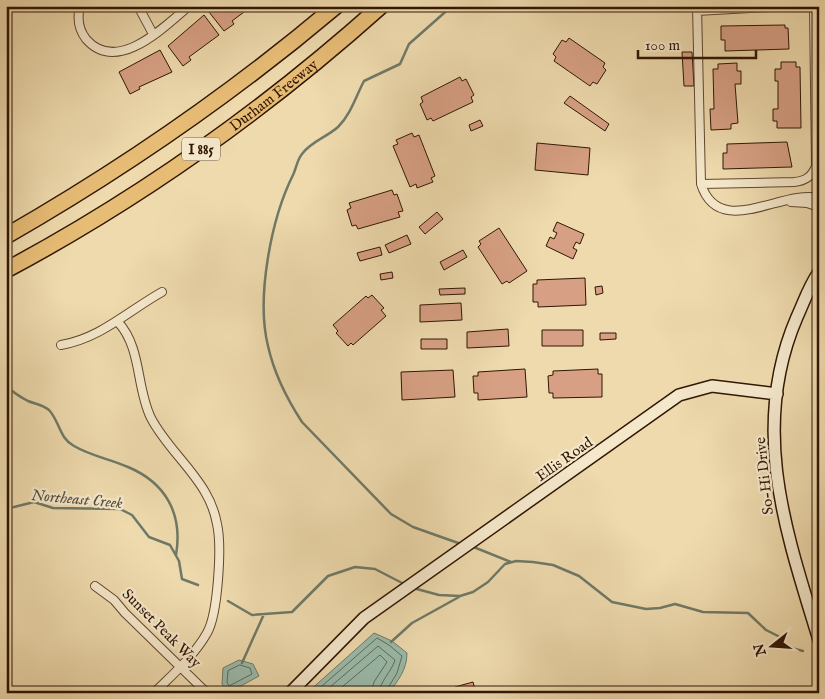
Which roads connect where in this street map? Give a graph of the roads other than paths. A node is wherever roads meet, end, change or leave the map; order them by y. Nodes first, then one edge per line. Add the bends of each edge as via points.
1 (80, 6) edge
2 (138, 6) edge
3 (189, 6) edge
4 (336, 6) edge
5 (381, 6) edge
6 (789, 6) edge
7 (814, 6) edge
8 (697, 9) edge
9 (154, 34) junction
10 (817, 134) edge
11 (701, 184) junction
12 (819, 198) edge
13 (786, 202) junction
14 (819, 207) edge
15 (6, 236) edge
16 (6, 270) edge
17 (819, 272) edge
18 (162, 292) dead end
19 (118, 322) junction
20 (61, 345) dead end
21 (777, 394) junction
22 (95, 586) dead end
23 (819, 640) edge
24 (180, 667) junction
25 (154, 693) edge
26 (207, 693) edge
27 (290, 693) edge

1 - 9 street via 80,30 92,45 102,51 124,52
2 - 9 street
3 - 9 street
4 - 15 highway, Durham Freeway / I 885 via 249,77 180,127 101,180
5 - 16 highway, Durham Freeway / I 885 via 301,74 197,152 102,214
6 - 8 street
7 - 10 street
8 - 11 street
10 - 11 street via 816,166 805,180
11 - 13 street via 705,195 719,208 733,211
12 - 13 street via 804,196
13 - 14 street
17 - 21 main road via 791,331
18 - 19 street via 132,309
19 - 20 street via 87,338
19 - 24 street via 133,350 150,417 206,494 218,524 213,620 204,638
21 - 23 main road, So-Hi Drive via 774,449 780,502
21 - 27 main road, Ellis Road via 712,386 679,395 364,618
22 - 24 street, Sunset Peak Way via 114,600
24 - 25 street
24 - 26 street, Sunset Peak Way

